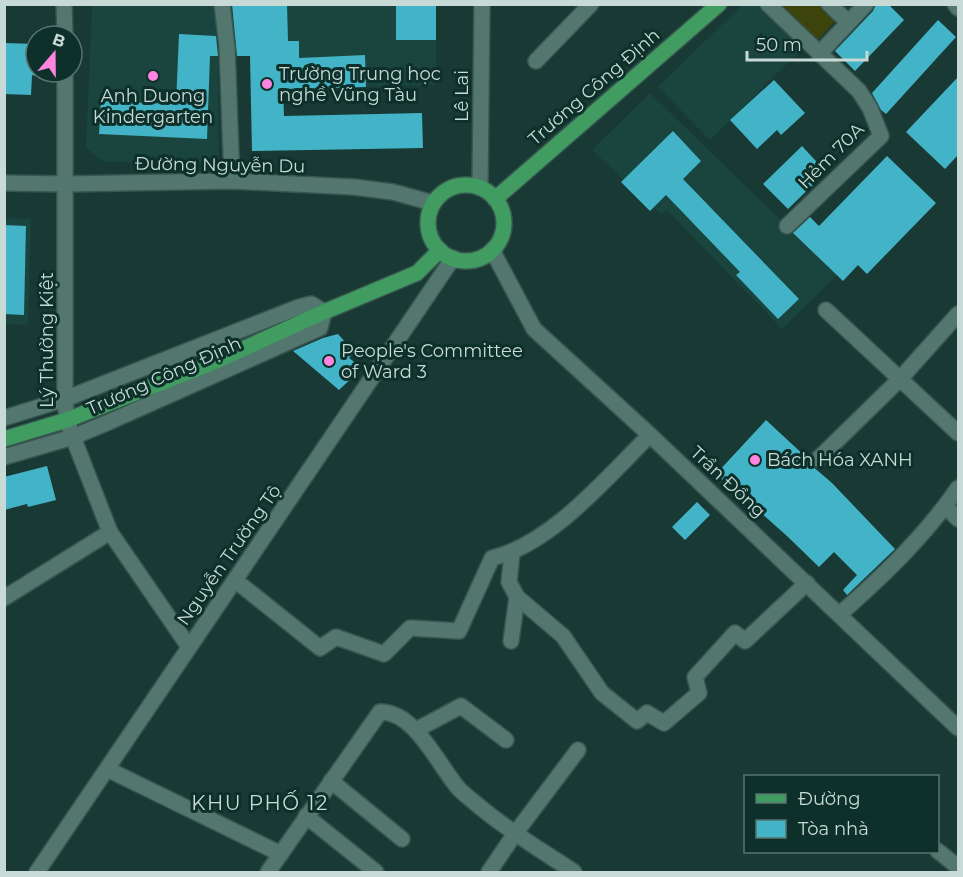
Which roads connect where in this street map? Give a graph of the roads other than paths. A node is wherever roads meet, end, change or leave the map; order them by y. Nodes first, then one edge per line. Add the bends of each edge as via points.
1 (64, 4) edge
2 (222, 4) edge
3 (591, 4) edge
4 (719, 4) edge
5 (768, 4) edge
6 (829, 4) edge
7 (866, 4) edge
8 (481, 5) edge
9 (848, 22) junction
10 (65, 24) edge
11 (819, 54) junction
12 (536, 61) dead end
13 (65, 84) edge
14 (232, 181) junction
15 (4, 183) edge
16 (66, 184) junction
17 (480, 188) junction
18 (495, 199) junction
19 (433, 203) junction
20 (787, 226) dead end
21 (492, 250) junction
22 (446, 254) junction
23 (826, 310) dead end
24 (324, 312) junction
25 (958, 314) edge
26 (205, 343) junction
27 (216, 368) junction
28 (900, 379) junction
29 (65, 399) junction
30 (4, 418) edge
31 (67, 420) junction
32 (958, 433) edge
33 (650, 435) junction
34 (73, 437) junction
35 (4, 439) edge
36 (4, 457) edge
37 (818, 459) dead end
38 (958, 488) edge
39 (946, 507) junction
40 (958, 519) edge
41 (110, 532) junction
42 (512, 554) junction
43 (236, 581) junction
44 (807, 583) junction
45 (517, 597) junction
46 (4, 598) edge
47 (840, 614) junction
48 (511, 641) dead end
49 (189, 647) junction
50 (958, 728) edge
51 (416, 730) junction
52 (506, 740) dead end
53 (578, 750) dead end
54 (106, 769) junction
55 (331, 781) junction
56 (306, 816) junction
57 (514, 835) junction
58 (402, 839) dead end
59 (939, 852) edge
60 (281, 854) junction
61 (958, 867) edge
62 (37, 873) edge
63 (268, 873) edge
64 (376, 873) edge
65 (489, 873) edge
66 (574, 873) edge

1 - 10 street
2 - 14 street
3 - 12 street
4 - 18 main road, Trương Công Định
5 - 11 street, Hẻm 70A
6 - 9 street
7 - 9 street
8 - 17 street, Lê Lai
9 - 11 street
11 - 20 street, Hẻm 70A via 859,91 881,136
13 - 16 street, Lý Thường Kiệt
14 - 16 street, Đường Nguyễn Du
14 - 19 street, Đường Nguyễn Du via 393,192
15 - 16 street, Đường Nguyễn Du
16 - 29 street, Lý Thường Kiệt
17 - 18 main road
17 - 19 main road via 449,189
18 - 21 main road via 504,225
19 - 22 main road via 429,233
21 - 22 main road via 470,261
21 - 33 street, Trần Đồng via 534,330
22 - 24 main road, Trương Công Định via 417,273
22 - 43 street, Nguyễn Trường Tộ
23 - 28 street
24 - 26 street, Trương Công Định via 311,304
24 - 27 main road, Trương Công Định
25 - 28 street
26 - 27 street
26 - 29 street, Trương Công Định
27 - 31 main road, Trương Công Định
27 - 34 street, Trương Công Định
28 - 32 street
28 - 37 street
29 - 30 street, Trương Công Định
29 - 31 street, Lý Thường Kiệt
31 - 34 street, Lý Thường Kiệt
31 - 35 main road, Trương Công Định
33 - 42 street via 566,517
33 - 44 street, Trần Đồng
34 - 36 street, Trương Công Định
34 - 41 street, Lý Thường Kiệt
38 - 39 street
39 - 40 street
39 - 47 street via 895,565
41 - 46 street
41 - 49 street, Lý Thường Kiệt
42 - 43 street via 492,558 459,631 410,628 384,654 336,637 320,648
42 - 45 street via 509,582
43 - 49 street, Nguyễn Trường Tộ
44 - 45 street via 745,641 735,633 695,677 699,693 664,723 647,713 637,721 603,693 563,636
44 - 47 street, Trần Đồng
45 - 48 street
47 - 50 street, Trần Đồng
49 - 54 street, Nguyễn Trường Tộ
51 - 52 street via 461,706
51 - 55 street via 392,711 380,712
51 - 57 street via 460,790
53 - 57 street
54 - 60 street
54 - 62 street, Nguyễn Trường Tộ
55 - 56 street
55 - 58 street
56 - 60 street
56 - 64 street
57 - 65 street
57 - 66 street
59 - 61 street
60 - 63 street

